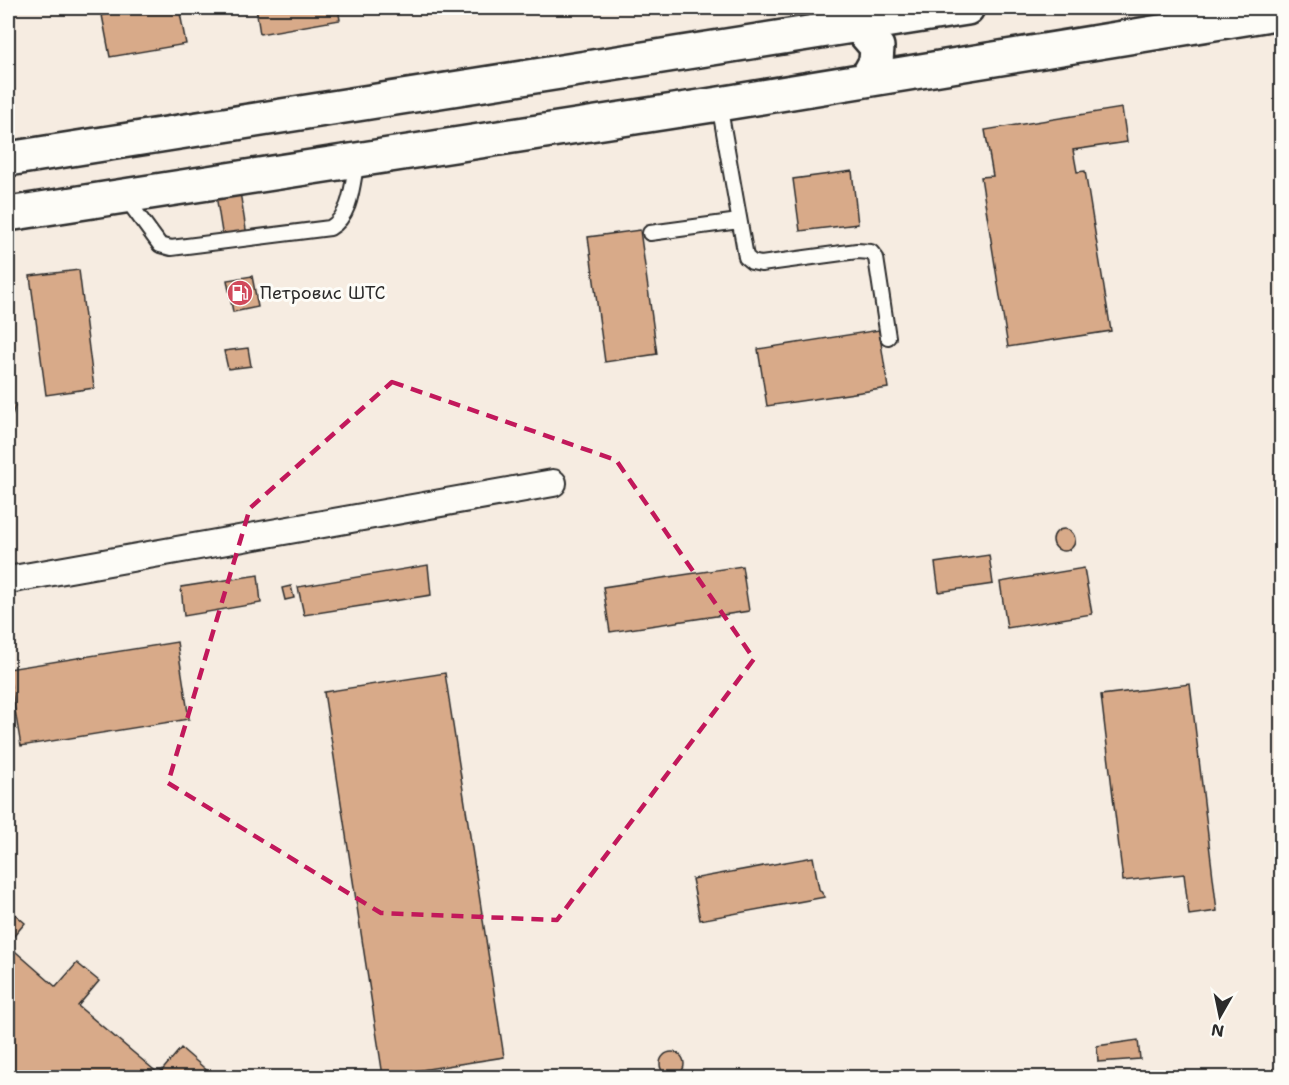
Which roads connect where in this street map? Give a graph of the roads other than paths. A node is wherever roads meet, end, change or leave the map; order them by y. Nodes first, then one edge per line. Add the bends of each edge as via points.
1 (967, 8) edge
2 (1281, 12) edge
3 (858, 25) junction
4 (866, 80) junction
5 (720, 104) junction
6 (8, 159) edge
7 (357, 160) junction
8 (123, 196) junction
9 (8, 214) edge
10 (739, 221) junction
11 (650, 233) dead end
12 (888, 337) dead end
13 (553, 483) dead end
14 (8, 580) edge

1 - 3 main road
2 - 4 main road
3 - 4 main road via 877,47 876,62
3 - 6 main road
4 - 5 main road
5 - 7 main road
5 - 10 lane
7 - 8 main road
7 - 8 lane via 346,211 340,222 330,228 171,248 160,245
8 - 9 main road
10 - 11 lane
10 - 12 lane via 743,248 752,262 761,264 857,250 870,252 876,258
13 - 14 street

